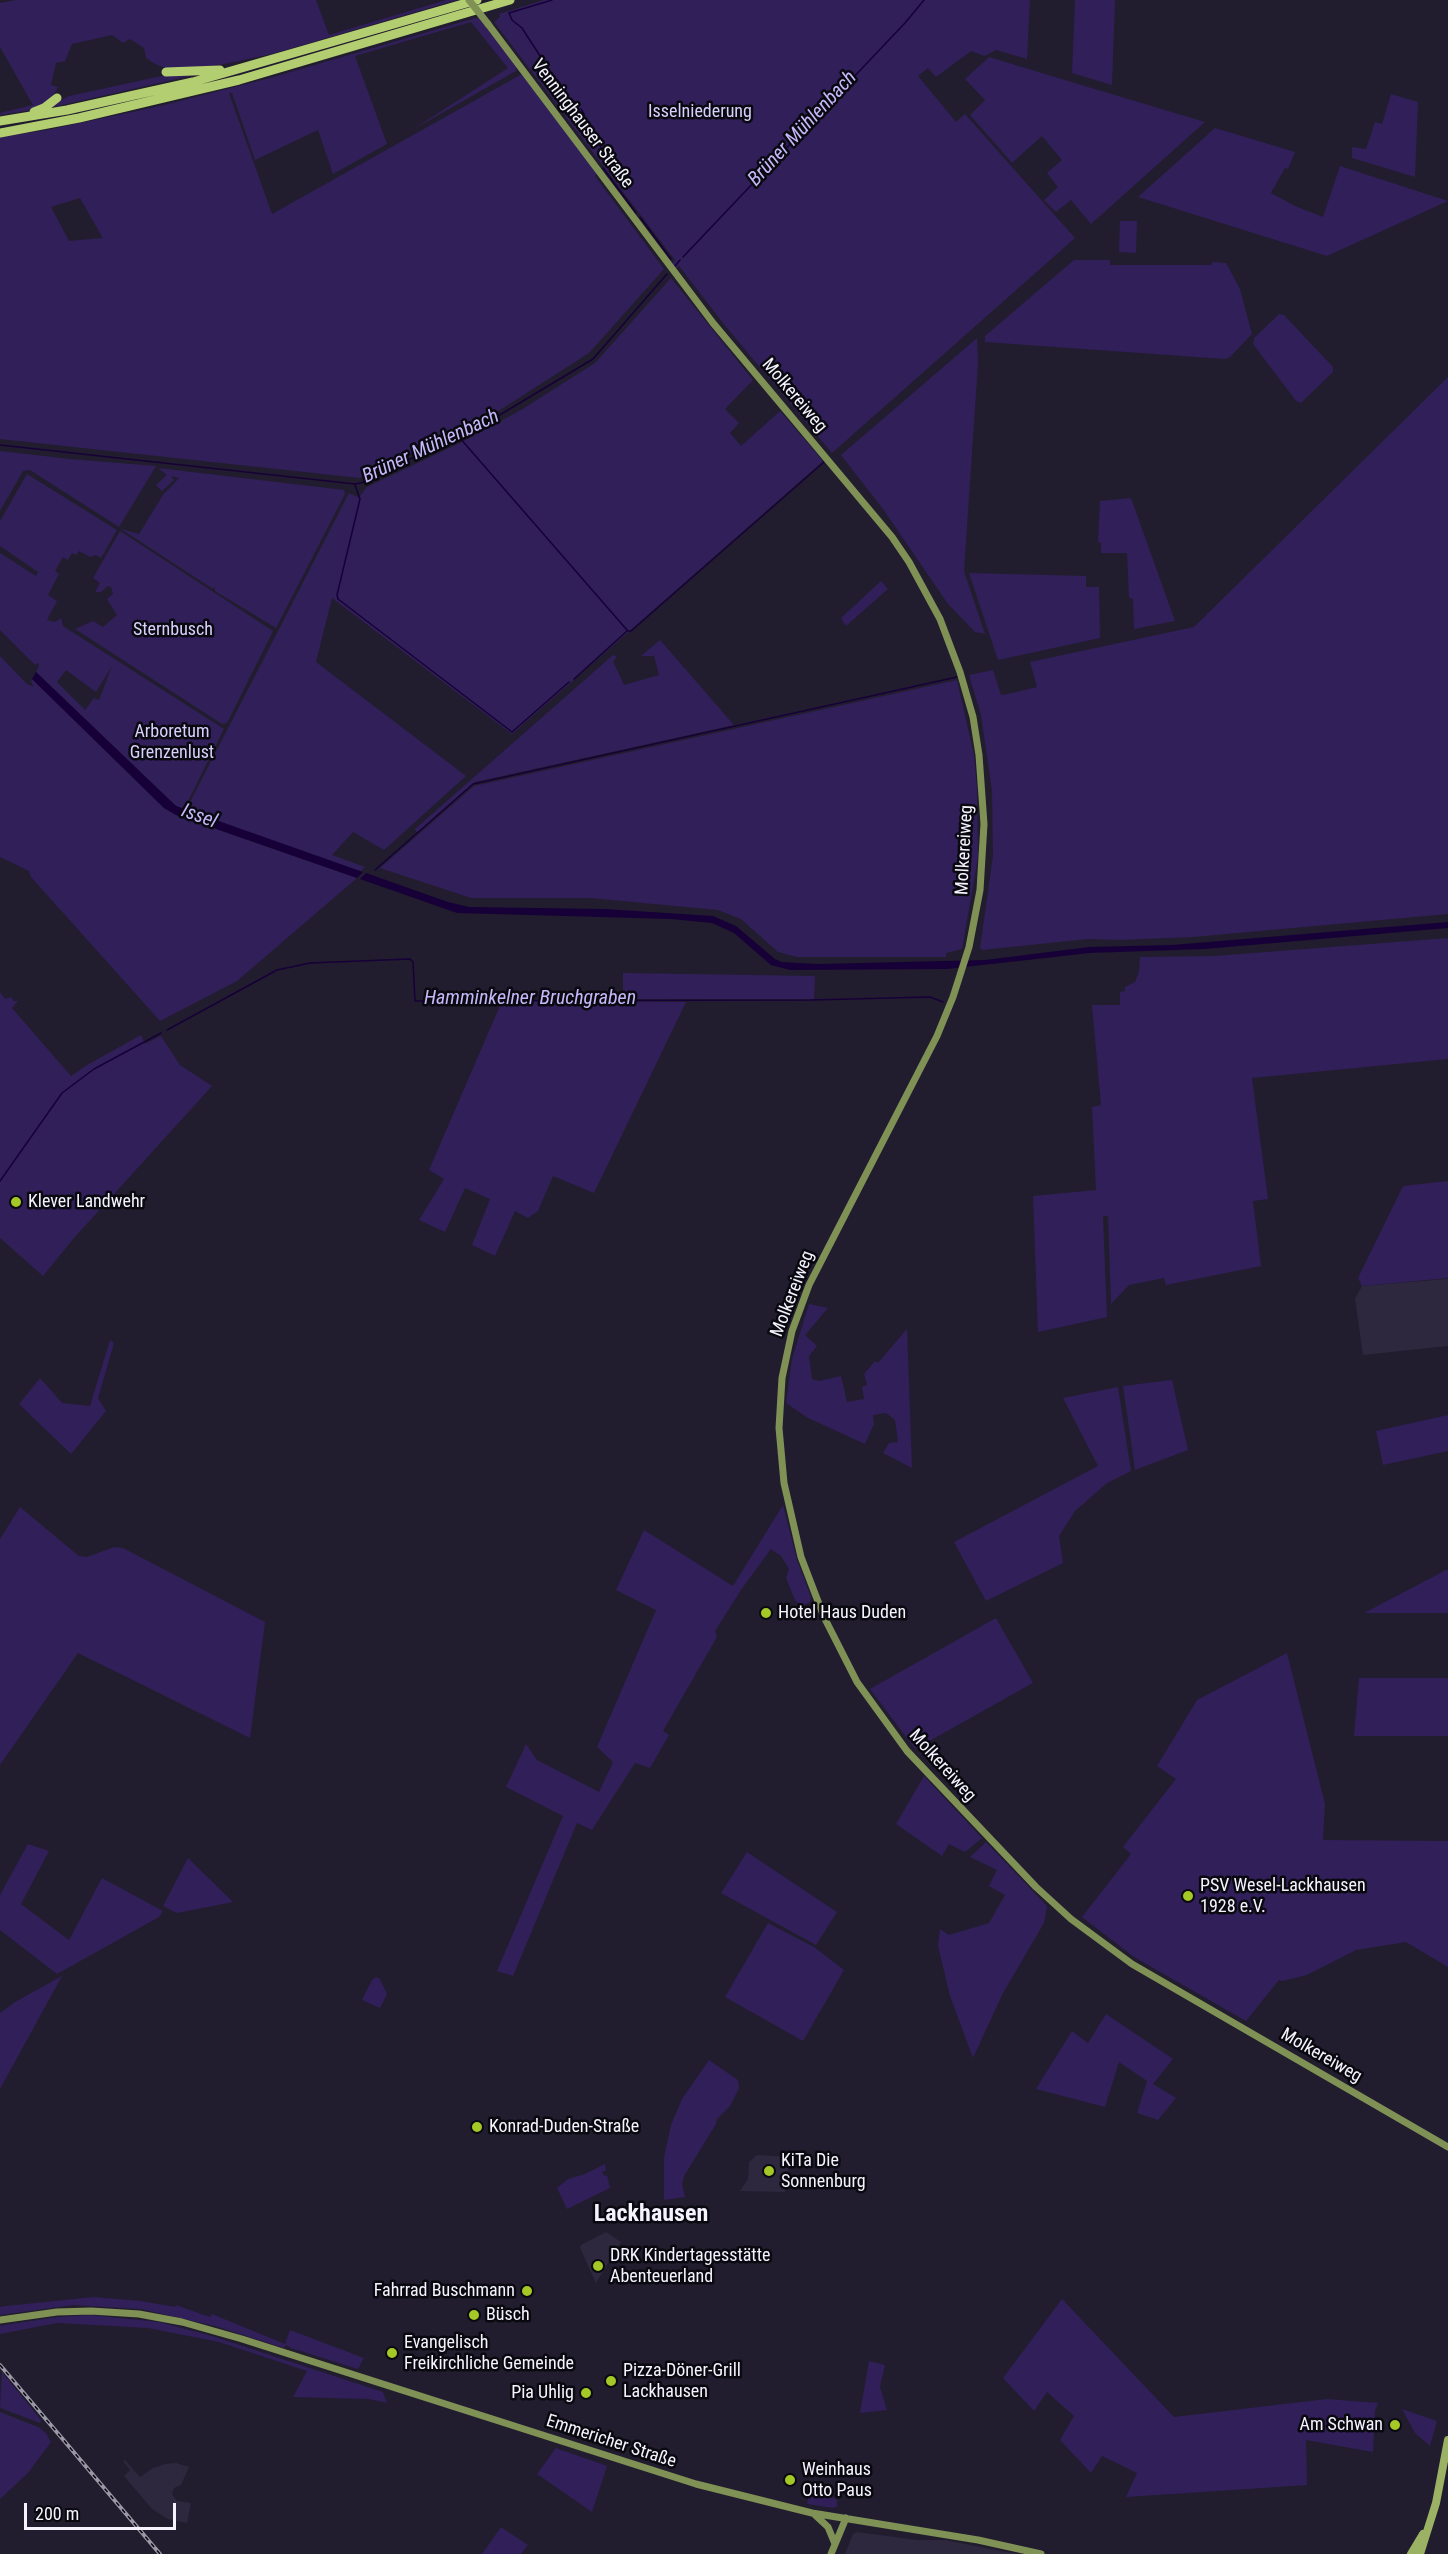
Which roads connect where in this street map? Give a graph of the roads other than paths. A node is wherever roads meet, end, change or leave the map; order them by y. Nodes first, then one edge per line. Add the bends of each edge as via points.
1 (469, 0) edge
2 (477, 0) edge
3 (510, 0) edge
4 (246, 67) junction
5 (166, 72) dead end
6 (57, 98) dead end
7 (11, 119) junction
8 (0, 121) edge
9 (0, 133) edge
10 (671, 270) joint
11 (1448, 2147) edge
12 (0, 2320) edge
13 (1448, 2440) edge
14 (812, 2513) junction
15 (846, 2518) junction
16 (1430, 2522) junction
17 (835, 2544) junction
18 (831, 2554) edge
19 (1041, 2554) edge
20 (1411, 2554) edge
21 (1420, 2554) edge

1 - 10 main road, Venninghauser Straße, bridge
2 - 4 highway
3 - 9 highway via 238,80
4 - 5 highway
4 - 7 highway via 67,110
6 - 7 highway via 44,108
7 - 8 highway
10 - 11 main road, Molkereiweg via 880,521 909,562 940,619 960,672 973,717 983,790 980,890 961,972 937,1036 809,1285 789,1342 780,1404 780,1454 789,1514 815,1596 845,1661 891,1731 923,1770 1057,1907 1132,1964
12 - 14 main road, Emmericher Straße via 91,2311 182,2322 646,2469
13 - 16 main road
14 - 15 main road, Emmericher Straße
14 - 17 main road via 828,2527
15 - 17 main road
15 - 19 main road, Emmericher Straße
16 - 20 main road
16 - 21 main road
17 - 18 main road

